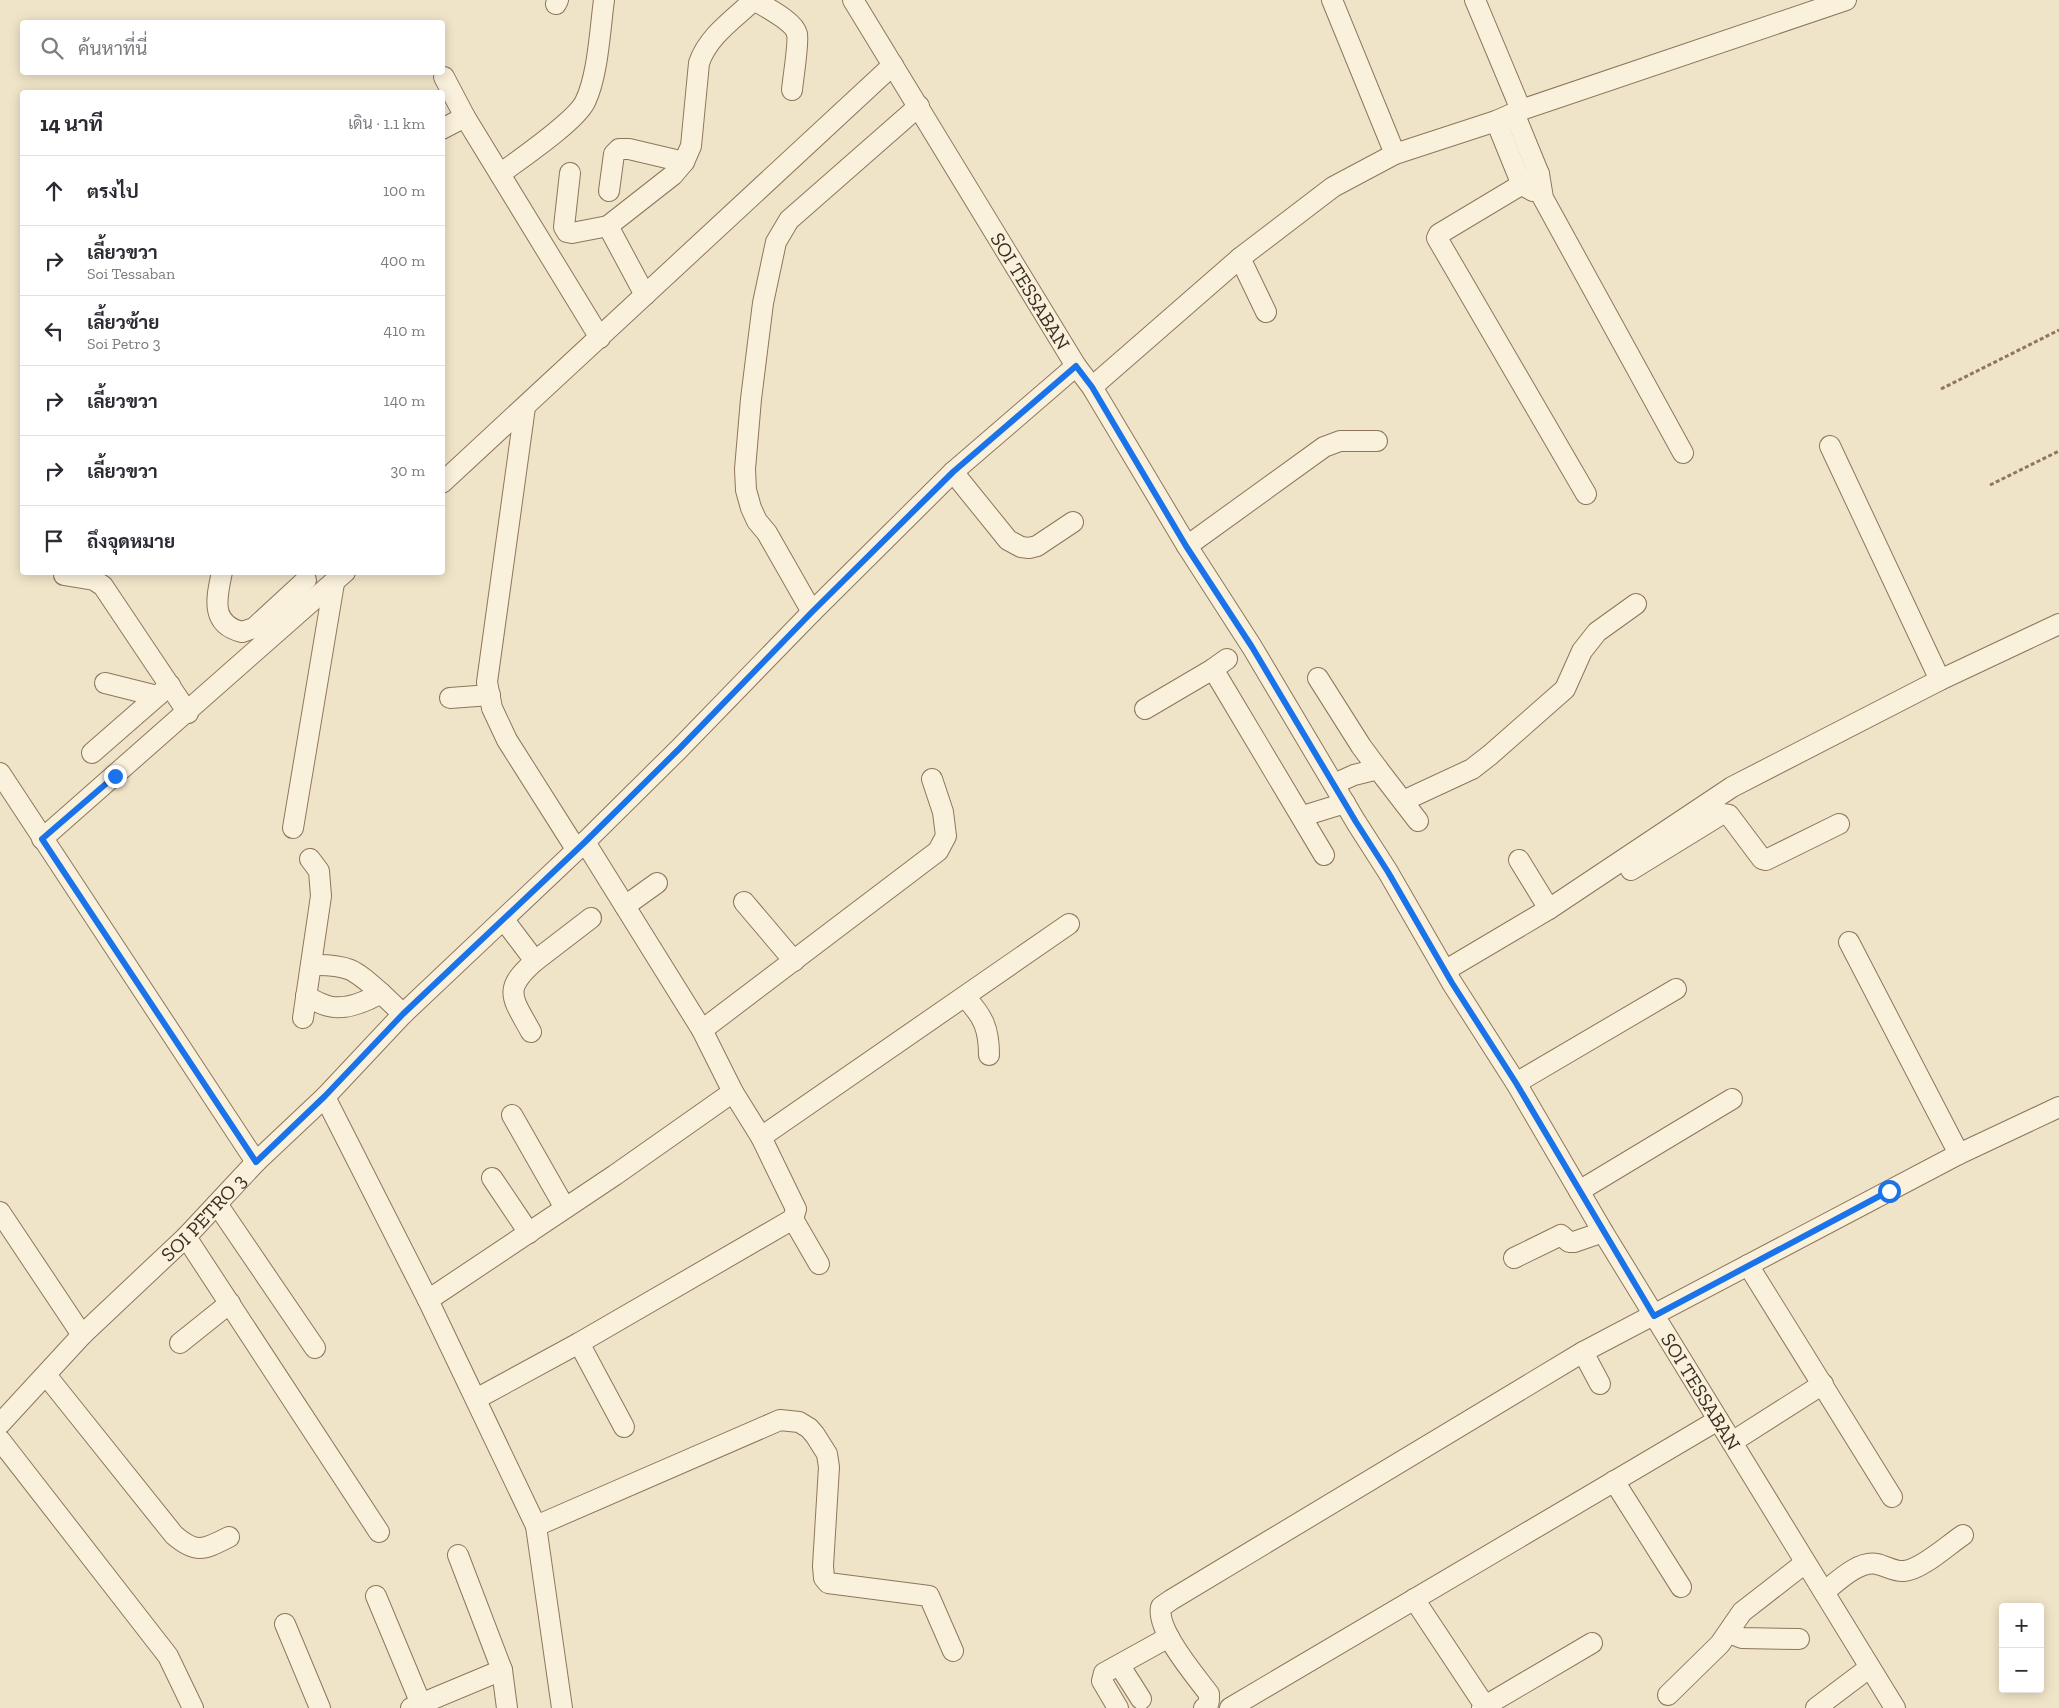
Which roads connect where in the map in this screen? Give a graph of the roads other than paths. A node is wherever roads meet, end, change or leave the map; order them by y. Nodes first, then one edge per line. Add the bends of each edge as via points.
1 (604, 0) edge
2 (754, 0) edge
3 (1332, 0) edge
4 (1475, 0) edge
5 (1846, 0) edge
6 (856, 1) edge
7 (893, 64) junction
8 (444, 77) dead end
9 (792, 90) dead end
10 (919, 106) junction
11 (1510, 115) junction
12 (465, 117) junction
13 (445, 127) edge
14 (1395, 154) junction
15 (684, 162) junction
16 (570, 173) dead end
17 (500, 174) junction
18 (1540, 174) junction
19 (1522, 185) junction
20 (609, 191) dead end
21 (1543, 198) junction
22 (608, 226) junction
23 (1240, 258) junction
24 (645, 295) junction
25 (1266, 312) dead end
26 (600, 338) junction
27 (1076, 366) junction
28 (1092, 387) junction
29 (525, 407) junction
30 (1377, 441) dead end
31 (1830, 446) dead end
32 (1683, 453) dead end
33 (953, 472) junction
34 (445, 476) edge
35 (1586, 494) dead end
36 (1073, 522) dead end
37 (1186, 546) junction
38 (221, 575) edge
39 (64, 576) dead end
40 (304, 576) edge
41 (340, 578) edge
42 (318, 597) junction
43 (1636, 604) dead end
44 (812, 612) junction
45 (2059, 624) edge
46 (1318, 678) dead end
47 (1940, 680) junction
48 (105, 683) dead end
49 (163, 691) junction
50 (490, 695) junction
51 (450, 698) dead end
52 (1145, 709) dead end
53 (188, 713) junction
54 (92, 753) dead end
55 (1378, 769) junction
56 (0, 773) edge
57 (932, 779) dead end
58 (1334, 784) junction
59 (1403, 801) junction
60 (1345, 803) junction
61 (1303, 816) junction
62 (1418, 821) dead end
63 (1839, 824) dead end
64 (293, 828) dead end
65 (42, 839) junction
66 (581, 846) junction
67 (1324, 855) dead end
68 (310, 859) dead end
69 (1519, 860) dead end
70 (657, 883) dead end
71 (744, 902) dead end
72 (625, 906) junction
73 (1549, 909) junction
74 (591, 918) dead end
75 (504, 920) junction
76 (1069, 924) dead end
77 (1849, 942) dead end
78 (535, 961) junction
79 (794, 961) junction
80 (311, 965) junction
81 (1449, 977) junction
82 (1676, 989) dead end
83 (381, 992) junction
84 (306, 996) junction
85 (964, 996) junction
86 (403, 1014) junction
87 (303, 1018) dead end
88 (702, 1030) junction
89 (531, 1032) dead end
90 (989, 1055) dead end
91 (1516, 1083) junction
92 (733, 1092) junction
93 (325, 1096) junction
94 (1732, 1100) dead end
95 (2059, 1107) edge
96 (512, 1115) dead end
97 (761, 1137) junction
98 (1959, 1154) junction
99 (256, 1162) junction
100 (492, 1178) dead end
101 (1579, 1191) junction
102 (217, 1204) junction
103 (566, 1208) junction
104 (0, 1212) edge
105 (794, 1219) junction
106 (529, 1232) junction
107 (1603, 1232) junction
108 (186, 1237) junction
109 (1514, 1258) dead end
110 (819, 1264) dead end
111 (1748, 1265) junction
112 (428, 1300) junction
113 (230, 1303) junction
114 (1654, 1316) junction
115 (82, 1334) junction
116 (180, 1343) dead end
117 (579, 1343) junction
118 (315, 1348) dead end
119 (1582, 1352) junction
120 (46, 1375) junction
121 (1600, 1384) dead end
122 (1823, 1384) junction
123 (476, 1399) junction
124 (1718, 1420) junction
125 (0, 1424) edge
126 (624, 1427) dead end
127 (0, 1440) edge
128 (1732, 1442) junction
129 (1614, 1481) junction
130 (1892, 1497) dead end
131 (536, 1526) junction
132 (379, 1532) dead end
133 (1963, 1535) dead end
134 (229, 1537) dead end
135 (458, 1555) dead end
136 (1805, 1563) junction
137 (1681, 1586) dead end
138 (1824, 1592) junction
139 (376, 1596) dead end
140 (1414, 1599) junction
141 (285, 1624) dead end
142 (1729, 1632) junction
143 (1169, 1637) junction
144 (1799, 1639) dead end
145 (1592, 1643) dead end
146 (953, 1651) dead end
147 (1120, 1666) junction
148 (1869, 1668) junction
149 (502, 1670) junction
150 (1668, 1695) dead end
151 (1140, 1699) dead end
152 (416, 1706) edge
153 (1483, 1707) edge
154 (193, 1708) edge
155 (320, 1708) edge
156 (507, 1708) edge
157 (562, 1708) edge
158 (1118, 1708) edge
159 (1204, 1708) edge
160 (1230, 1708) edge
161 (1816, 1708) edge
162 (1895, 1708) edge

1 - 17 street via 592,83 585,103 552,134
2 - 9 street via 781,17 797,34
2 - 15 street via 703,50 691,146
3 - 14 street
4 - 11 street
5 - 11 street
6 - 7 street, SOI TESSABAN
7 - 10 street, SOI TESSABAN
7 - 24 street
8 - 12 street
10 - 27 street, SOI TESSABAN
10 - 44 street via 790,220 776,242 769,270 751,399 746,490 757,521
11 - 14 street
11 - 18 street
11 - 19 street
12 - 13 street
12 - 17 street
14 - 23 street via 1333,187
15 - 20 street via 620,149 614,154
15 - 22 street via 673,175
16 - 22 street via 564,227 567,232
17 - 26 street
18 - 19 street
18 - 21 street
19 - 21 street
19 - 35 street via 1437,238
21 - 32 street
22 - 24 street
23 - 25 street
23 - 28 street
24 - 26 street
26 - 29 street
27 - 28 street, SOI TESSABAN
27 - 33 street, SOI PETRO 3
28 - 37 street, SOI TESSABAN
29 - 34 street
29 - 50 street via 487,682
30 - 37 street via 1340,441 1324,446
31 - 47 street
33 - 36 street via 1008,540 1021,547 1037,546
33 - 44 street, SOI PETRO 3
37 - 58 street, SOI TESSABAN via 1252,647
38 - 40 street via 217,611 230,626 242,632 254,628
39 - 49 street via 94,580 103,586
40 - 42 street
41 - 42 street
41 - 64 street
42 - 53 street
43 - 59 street via 1597,632 1582,651 1565,689 1490,755 1472,769
44 - 66 street, SOI PETRO 3
45 - 47 street
46 - 55 street
47 - 73 street via 1732,787
48 - 49 street
49 - 53 street
49 - 54 street
50 - 51 street
50 - 66 street via 492,708 507,740
52 - 61 street via 1220,664
53 - 65 street
55 - 58 street
55 - 59 street
56 - 65 street
57 - 79 street via 943,812 946,836 938,851
58 - 60 street, SOI TESSABAN
59 - 62 street
60 - 61 street
60 - 81 street, SOI TESSABAN
61 - 67 street
63 - 81 street via 1766,860 1729,815 1722,814
65 - 99 street
66 - 72 street
66 - 75 street, SOI PETRO 3
68 - 80 street via 319,871 321,896
69 - 73 street
70 - 72 street
71 - 79 street
72 - 88 street
73 - 81 street
74 - 78 street
75 - 78 street
75 - 86 street, SOI PETRO 3
76 - 85 street
77 - 98 street
78 - 89 street via 522,972 512,997
79 - 88 street
80 - 83 street via 348,967
80 - 84 street
81 - 91 street, SOI TESSABAN
82 - 91 street
83 - 84 street via 367,1001 338,1008
83 - 86 street
84 - 87 street
85 - 90 street via 979,1012 986,1026
85 - 97 street
86 - 93 street, SOI PETRO 3
88 - 92 street
91 - 101 street, SOI TESSABAN
92 - 97 street
92 - 103 street
93 - 99 street, SOI PETRO 3
93 - 112 street
94 - 101 street
95 - 98 street
96 - 103 street
97 - 105 street via 796,1209
98 - 111 street
99 - 102 street, SOI PETRO 3
100 - 106 street
101 - 107 street, SOI TESSABAN
102 - 108 street, SOI PETRO 3
102 - 118 street
103 - 106 street
104 - 115 street
105 - 110 street
105 - 117 street
106 - 112 street
107 - 109 street via 1574,1242 1561,1235
107 - 114 street, SOI TESSABAN
108 - 113 street
108 - 115 street, SOI PETRO 3
111 - 114 street
111 - 122 street
112 - 123 street
113 - 116 street
113 - 132 street
114 - 119 street
114 - 124 street, SOI TESSABAN
115 - 120 street, SOI PETRO 3
117 - 123 street
117 - 126 street
119 - 121 street
119 - 143 street via 1172,1600 1162,1607 1160,1614
120 - 125 street, SOI PETRO 3
120 - 134 street via 183,1543 205,1549
122 - 128 street
122 - 130 street
123 - 131 street
124 - 128 street, SOI TESSABAN
124 - 129 street
127 - 154 street via 168,1656
128 - 136 street, SOI TESSABAN
129 - 137 street
129 - 140 street
131 - 146 street via 780,1420 799,1422 823,1445 829,1467 825,1580 828,1583 929,1596
131 - 157 street
133 - 138 street via 1915,1568 1904,1571 1867,1564 1850,1572
135 - 149 street
136 - 138 street, SOI TESSABAN
136 - 142 street via 1742,1612
138 - 148 street, SOI TESSABAN
139 - 152 street
140 - 153 street
140 - 160 street
141 - 155 street
142 - 144 street via 1742,1638
142 - 150 street via 1708,1658
143 - 147 street
143 - 159 street via 1208,1694 1209,1701
145 - 153 street
147 - 151 street
147 - 158 street via 1102,1677
148 - 161 street
148 - 162 street, SOI TESSABAN
149 - 152 street
149 - 156 street

